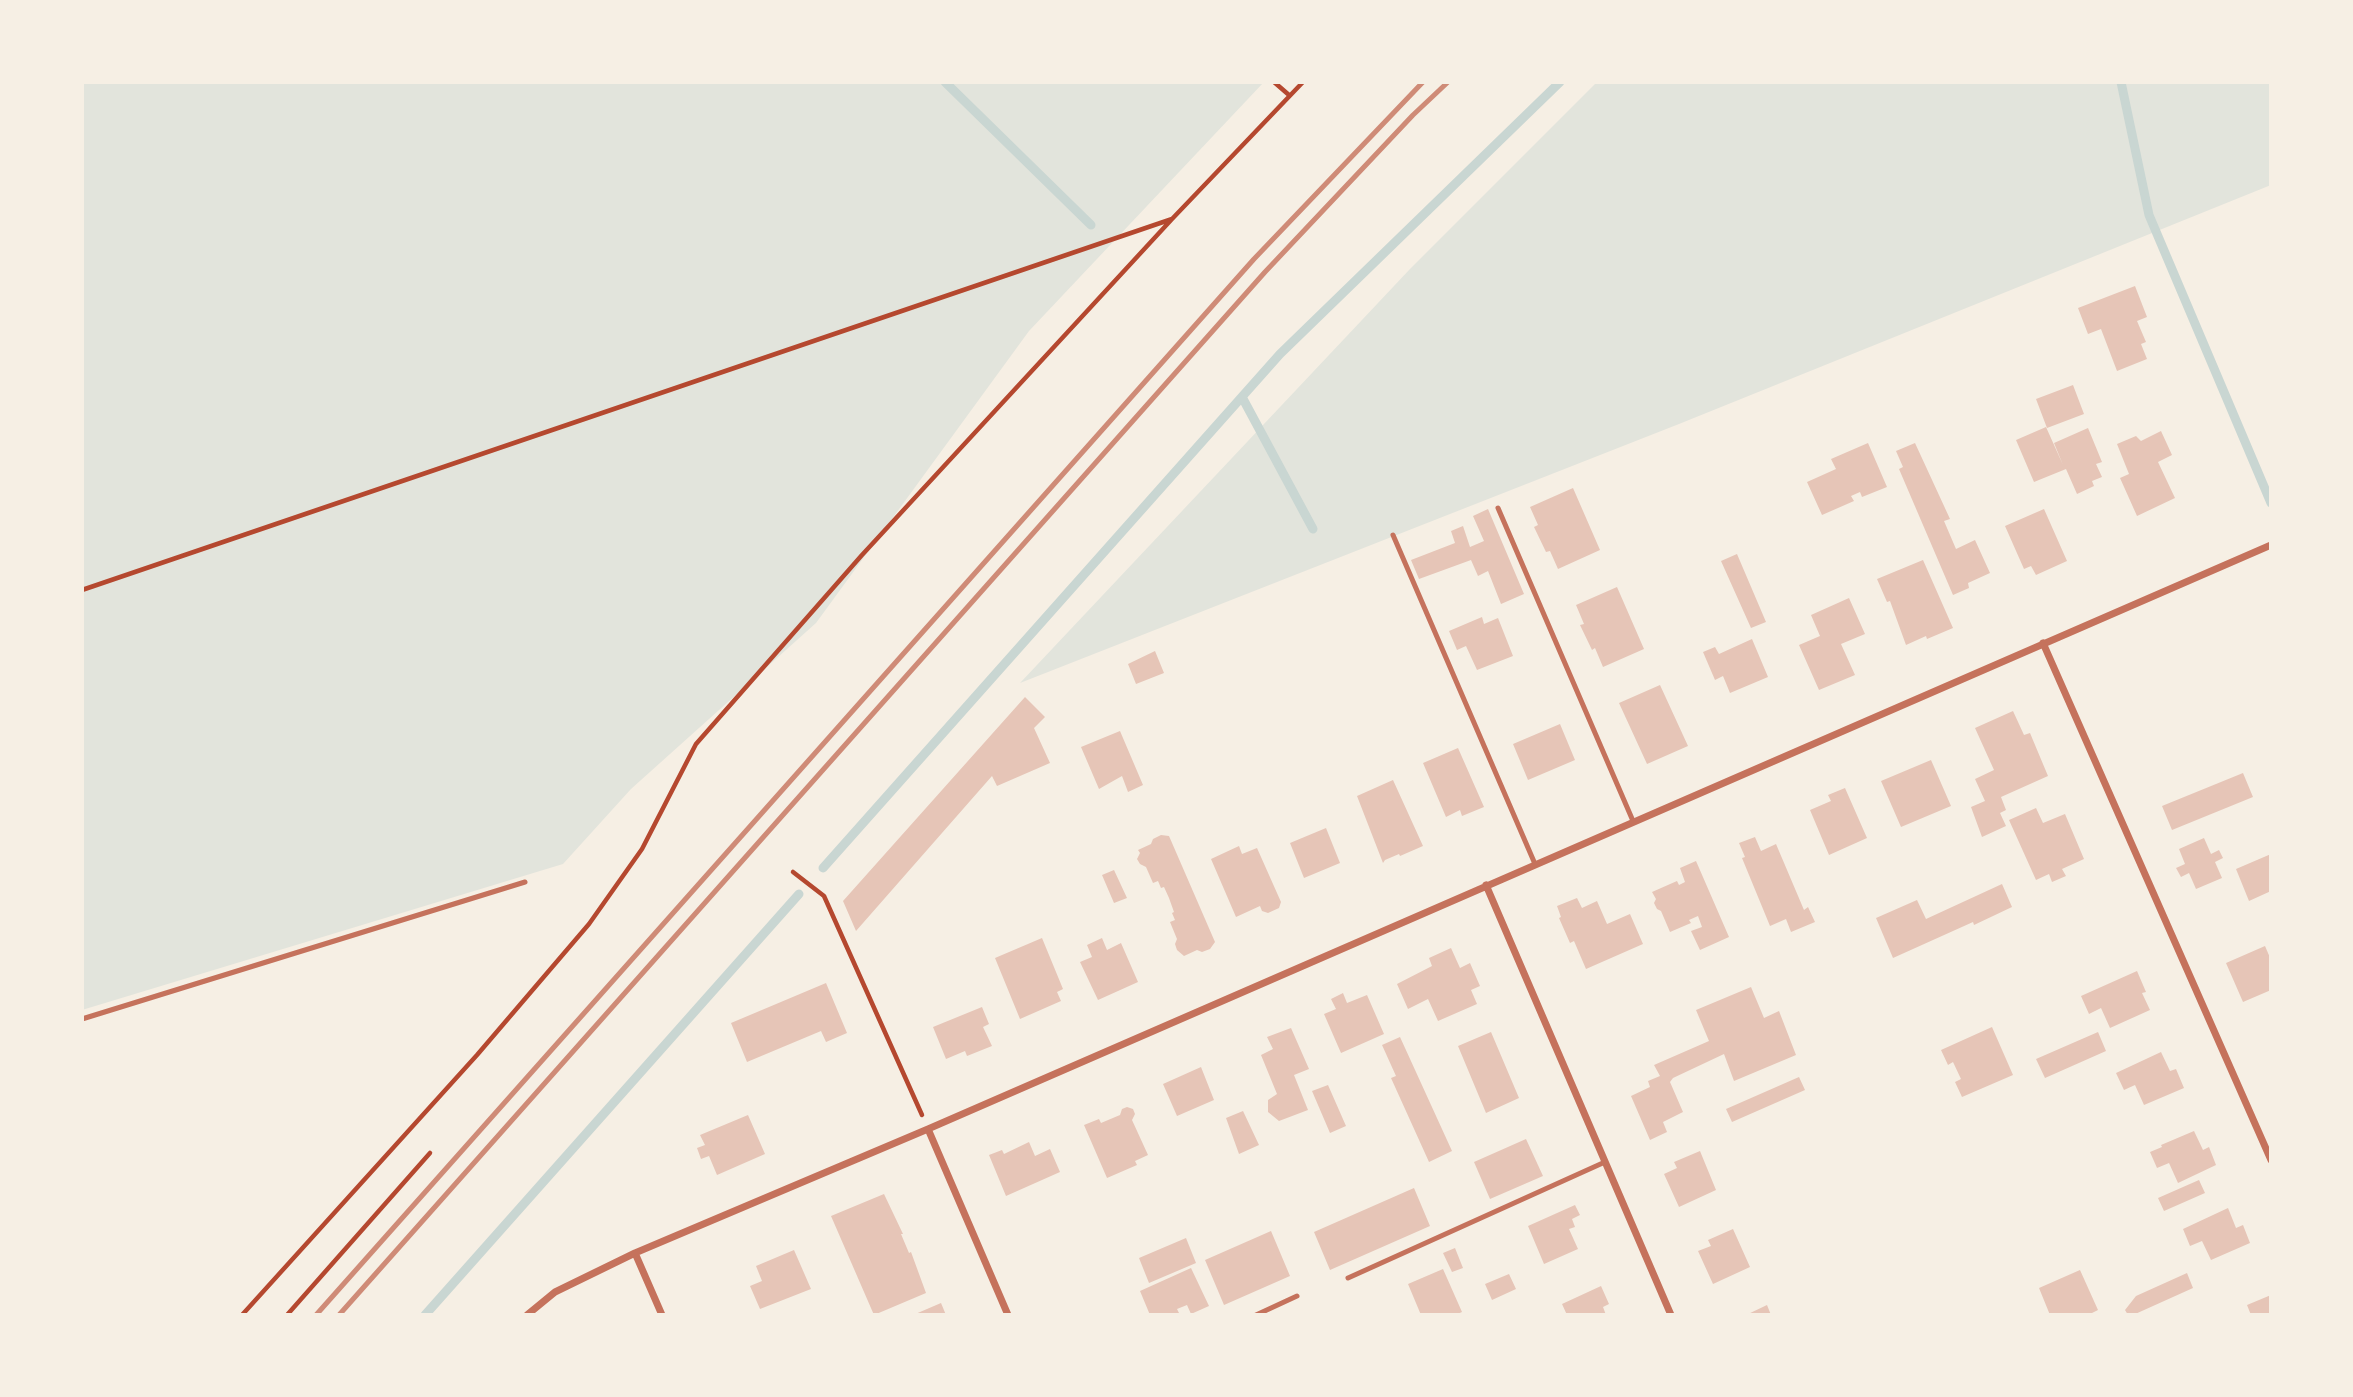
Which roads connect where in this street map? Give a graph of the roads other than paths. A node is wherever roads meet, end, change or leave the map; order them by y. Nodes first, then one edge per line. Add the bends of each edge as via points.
1 (1498, 508) dead end
2 (1393, 535) dead end
3 (2271, 545) edge
4 (2043, 642) junction
5 (1633, 821) junction
6 (1535, 864) junction
7 (525, 882) dead end
8 (1486, 885) junction
9 (82, 1019) edge
10 (928, 1129) junction
11 (2271, 1160) edge
12 (1605, 1162) junction
13 (635, 1253) junction
14 (1348, 1278) dead end
15 (1297, 1296) dead end
16 (527, 1315) edge
17 (662, 1315) edge
18 (1008, 1315) edge
19 (1256, 1315) edge
20 (1671, 1315) edge

1 - 5 lane
2 - 6 lane
3 - 4 street
4 - 5 street
4 - 11 street
5 - 6 street
6 - 8 street
7 - 9 lane
8 - 10 street
8 - 12 street
10 - 13 street
10 - 18 street
12 - 14 lane
12 - 20 street
13 - 16 street via 555,1292
13 - 17 street
15 - 19 lane

